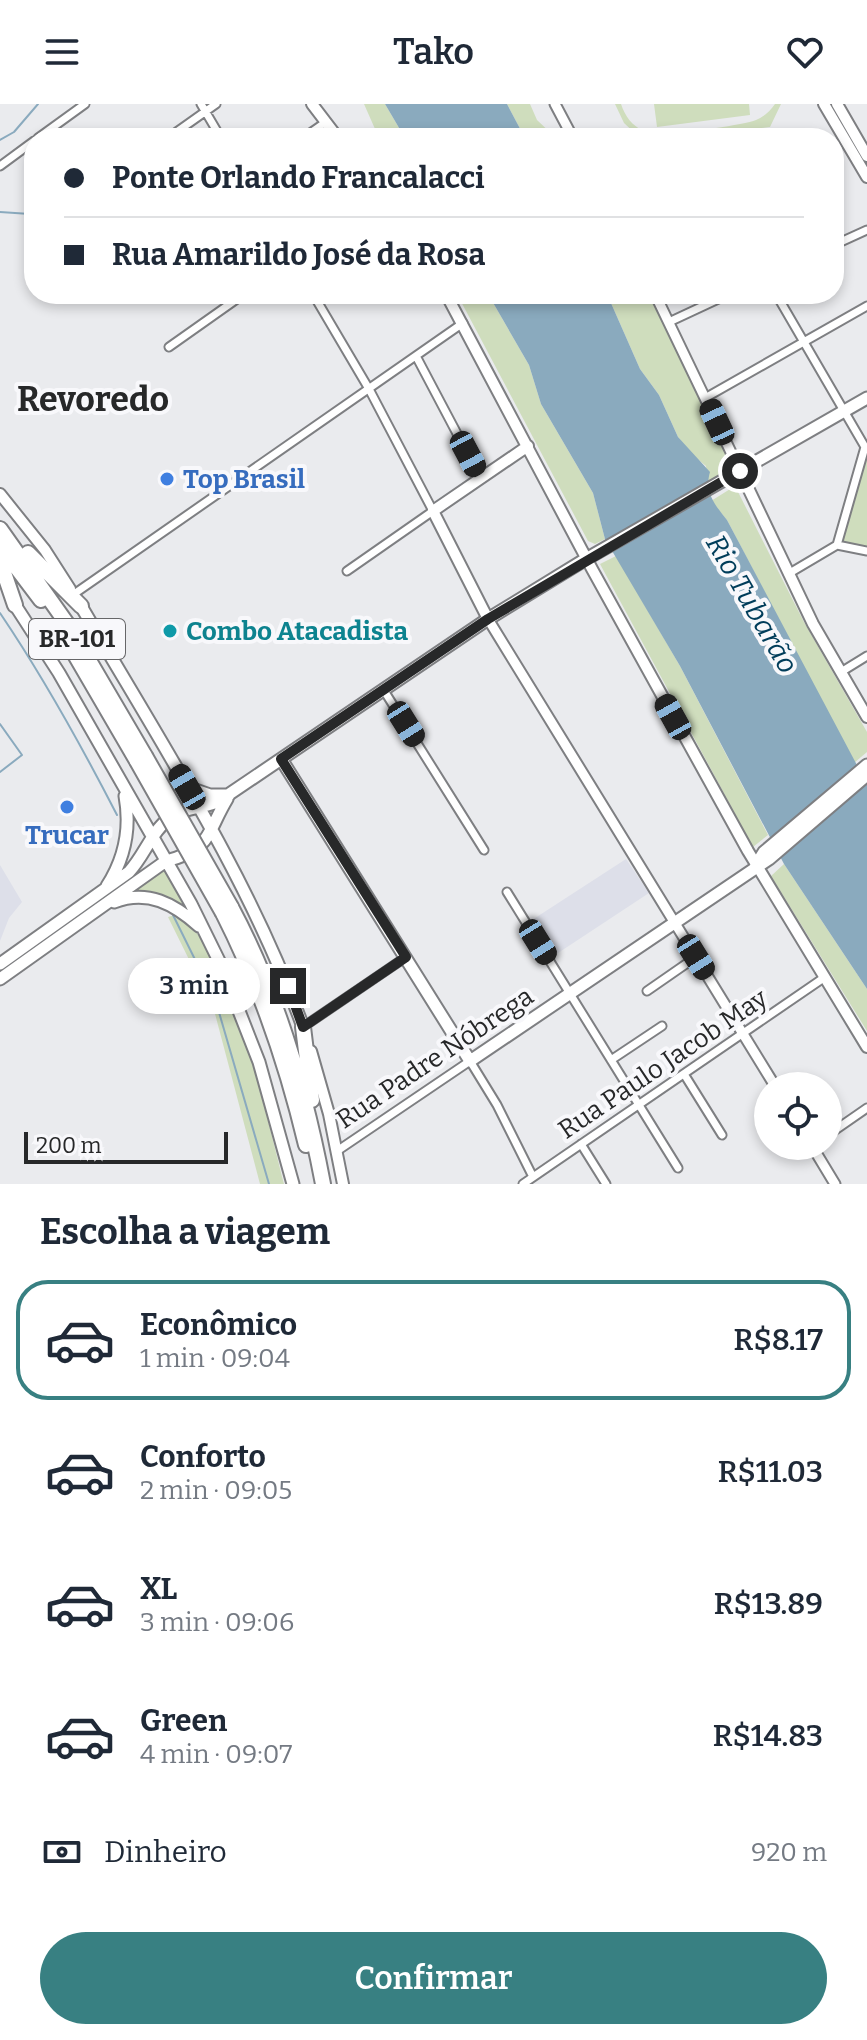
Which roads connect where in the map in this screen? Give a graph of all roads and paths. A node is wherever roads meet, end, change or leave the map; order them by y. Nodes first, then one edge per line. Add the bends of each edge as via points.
1 (85, 104) edge
2 (216, 104) edge
3 (312, 104) edge
4 (555, 104) edge
5 (824, 104) edge
6 (837, 104) edge
7 (203, 108) edge
8 (326, 122) junction
9 (844, 127) junction
10 (52, 128) edge
11 (180, 128) edge
12 (215, 128) edge
13 (317, 128) edge
14 (330, 128) edge
15 (568, 128) edge
16 (24, 149) edge
17 (867, 156) edge
18 (0, 166) edge
19 (867, 177) edge
20 (867, 230) edge
21 (844, 240) edge
22 (230, 304) edge
23 (319, 304) edge
24 (452, 304) edge
25 (660, 304) edge
26 (708, 304) edge
27 (782, 304) edge
28 (867, 306) edge
29 (669, 322) junction
30 (463, 323) junction
31 (804, 342) junction
32 (169, 347) dead end
33 (416, 356) junction
34 (369, 389) junction
35 (705, 398) junction
36 (867, 398) edge
37 (844, 411) junction
38 (528, 446) junction
39 (866, 448) edge
40 (734, 474) junction
41 (481, 479) junction
42 (0, 494) edge
43 (433, 511) junction
44 (0, 527) edge
45 (837, 545) junction
46 (0, 546) edge
47 (867, 551) edge
48 (590, 557) junction
49 (0, 561) edge
50 (347, 571) dead end
51 (788, 574) junction
52 (0, 585) edge
53 (77, 600) junction
54 (15, 605) junction
55 (488, 619) junction
56 (867, 656) edge
57 (841, 672) junction
58 (383, 688) junction
59 (867, 717) edge
60 (141, 758) junction
61 (281, 759) junction
62 (867, 765) edge
63 (867, 775) edge
64 (122, 784) junction
65 (187, 787) junction
66 (229, 795) junction
67 (199, 809) junction
68 (212, 831) junction
69 (153, 838) junction
70 (484, 850) dead end
71 (766, 856) junction
72 (166, 861) junction
73 (756, 865) junction
74 (507, 892) dead end
75 (95, 898) junction
76 (227, 910) junction
77 (93, 914) junction
78 (674, 921) junction
79 (205, 932) junction
80 (406, 957) junction
81 (696, 957) junction
82 (0, 964) edge
83 (825, 977) junction
84 (0, 979) edge
85 (647, 991) dead end
86 (569, 993) junction
87 (662, 1026) dead end
88 (303, 1027) junction
89 (743, 1033) junction
90 (867, 1047) edge
91 (611, 1060) junction
92 (470, 1061) junction
93 (767, 1072) edge
94 (684, 1074) junction
95 (639, 1105) junction
96 (867, 1108) edge
97 (842, 1125) edge
98 (722, 1135) dead end
99 (581, 1144) junction
100 (337, 1151) junction
101 (319, 1160) junction
102 (820, 1160) edge
103 (678, 1168) dead end
104 (533, 1177) junction
105 (293, 1184) edge
106 (313, 1184) edge
107 (323, 1184) edge
108 (343, 1184) edge
109 (523, 1184) edge
110 (606, 1184) edge
111 (835, 1184) edge

1 - 10 street
2 - 7 street
3 - 8 main road
4 - 15 street
5 - 9 main road
6 - 9 main road
7 - 11 street
7 - 12 street
8 - 13 street
8 - 14 main road
9 - 17 main road
9 - 19 main road
16 - 18 street
20 - 21 street
22 - 32 street
23 - 34 street
24 - 30 main road
25 - 29 street
26 - 29 street
27 - 31 street
28 - 31 street
29 - 35 street
30 - 33 street
30 - 38 main road
31 - 35 street
31 - 37 street
33 - 34 street
33 - 41 street
34 - 43 street
34 - 53 street
35 - 40 street
36 - 37 main road
37 - 39 street
37 - 40 main road
38 - 41 main road
38 - 48 main road
39 - 45 street
40 - 48 main road
40 - 51 main road
41 - 43 main road
42 - 53 main road
43 - 50 street
43 - 55 main road
44 - 53 highway
44 - 60 highway, BR-101 via 70,628
45 - 47 street
45 - 51 street
46 - 60 highway, BR-101
48 - 55 main road
48 - 73 main road
49 - 54 highway
51 - 57 main road
52 - 54 main road
53 - 65 main road
54 - 64 main road
55 - 58 main road
55 - 78 street
56 - 57 street
57 - 59 main road
58 - 61 main road
58 - 70 street
60 - 76 highway, BR-101, bridge
61 - 66 main road
61 - 80 main road
62 - 71 main road
63 - 71 main road
64 - 69 main road
64 - 75 main road via 126,840 112,877
65 - 66 main road
65 - 67 main road
66 - 67 main road
66 - 68 main road
67 - 68 main road
67 - 69 main road via 171,816
68 - 72 main road via 195,850
68 - 88 main road via 271,944
69 - 72 main road
69 - 75 main road via 129,872
71 - 73 main road, Rua Padre Nóbrega
72 - 77 main road
72 - 79 main road
73 - 78 main road, Rua Padre Nóbrega
73 - 83 main road
74 - 86 street
75 - 82 main road
76 - 101 highway, BR-101 via 256,959 285,1037
76 - 106 highway, BR-101 via 279,1050
77 - 79 main road via 121,899 155,898
77 - 84 main road
78 - 81 street
78 - 86 main road, Rua Padre Nóbrega
79 - 105 main road via 252,1041
80 - 88 street
80 - 92 main road
81 - 85 street
81 - 89 street
83 - 89 street, Rua Paulo Jacob May
83 - 90 main road
86 - 91 street
86 - 92 main road, Rua Padre Nóbrega
87 - 91 street
88 - 100 main road
88 - 101 highway
89 - 93 street
89 - 94 street, Rua Paulo Jacob May
91 - 95 street
92 - 100 street, Rua Padre Nóbrega
92 - 104 street
94 - 95 street, Rua Paulo Jacob May
94 - 98 street
95 - 99 street, Rua Paulo Jacob May
95 - 103 street
96 - 97 street
99 - 104 street, Rua Paulo Jacob May
99 - 110 street
100 - 108 main road
101 - 107 highway, BR-101
102 - 111 street
104 - 109 street, Rua Paulo Jacob May

